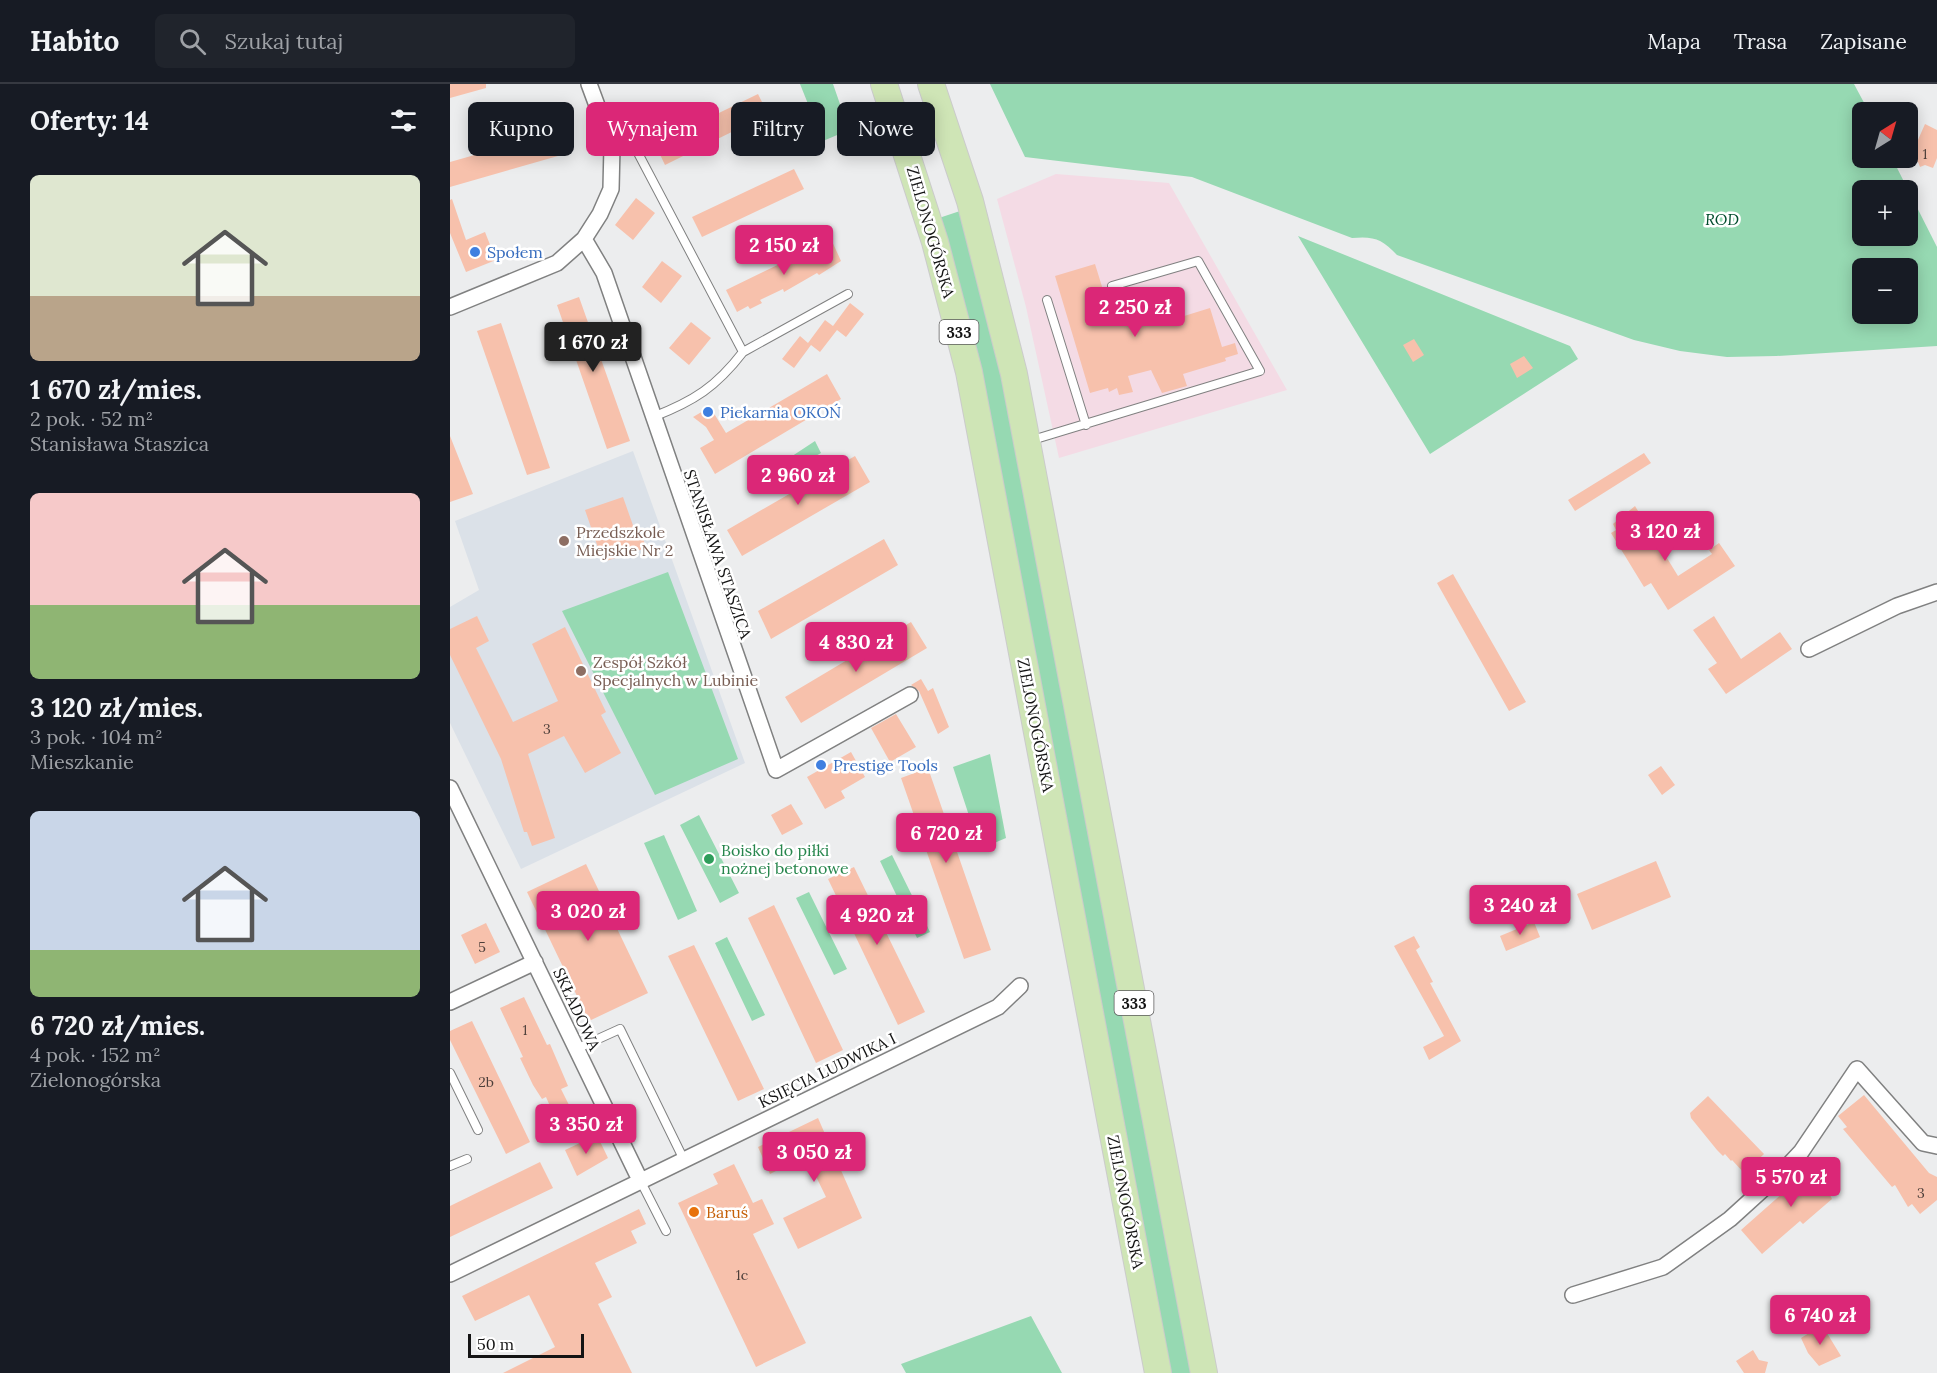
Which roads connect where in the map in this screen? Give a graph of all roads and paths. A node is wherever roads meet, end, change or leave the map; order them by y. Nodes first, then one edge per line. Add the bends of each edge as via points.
1 (590, 84) edge
2 (884, 84) edge
3 (931, 84) edge
4 (596, 102) edge
5 (612, 156) edge
6 (640, 156) edge
7 (584, 239) junction
8 (1112, 286) dead end
9 (848, 294) dead end
10 (1047, 300) dead end
11 (450, 307) edge
12 (743, 352) junction
13 (653, 417) junction
14 (1086, 425) junction
15 (1028, 441) junction
16 (1937, 592) edge
17 (1809, 649) dead end
18 (910, 694) dead end
19 (450, 788) edge
20 (535, 962) junction
21 (1020, 986) dead end
22 (450, 1002) edge
23 (576, 1049) junction
24 (450, 1072) edge
25 (478, 1130) dead end
26 (1937, 1146) edge
27 (467, 1159) dead end
28 (684, 1160) junction
29 (450, 1166) edge
30 (640, 1180) junction
31 (666, 1231) dead end
32 (450, 1274) edge
33 (1573, 1295) dead end
34 (1158, 1373) edge
35 (1204, 1373) edge

1 - 4 street
2 - 34 main road, ZIELONOGÓRSKA / 333 via 936,242 969,372
3 - 15 main road, 333 via 993,284
5 - 7 street via 611,189
6 - 12 lane
7 - 11 street via 557,264
7 - 13 street, STANISŁAWA STASZICA via 604,273
8 - 14 lane via 1198,261 1260,371
9 - 12 lane
10 - 14 lane
12 - 13 lane via 705,392
13 - 18 street, STANISŁAWA STASZICA via 776,770
14 - 15 lane
15 - 35 main road, 333
16 - 17 street via 1896,606
19 - 20 street, SKŁADOWA
20 - 22 street
20 - 23 street, SKŁADOWA
21 - 28 street, KSIĘCIA LUDWIKA I via 998,1007
23 - 28 lane via 620,1029
23 - 30 street, SKŁADOWA
24 - 25 lane
26 - 33 street via 1923,1143 1857,1069 1801,1152 1730,1219 1663,1267
27 - 29 lane
28 - 30 street, KSIĘCIA LUDWIKA I
30 - 31 lane
30 - 32 street, KSIĘCIA LUDWIKA I

